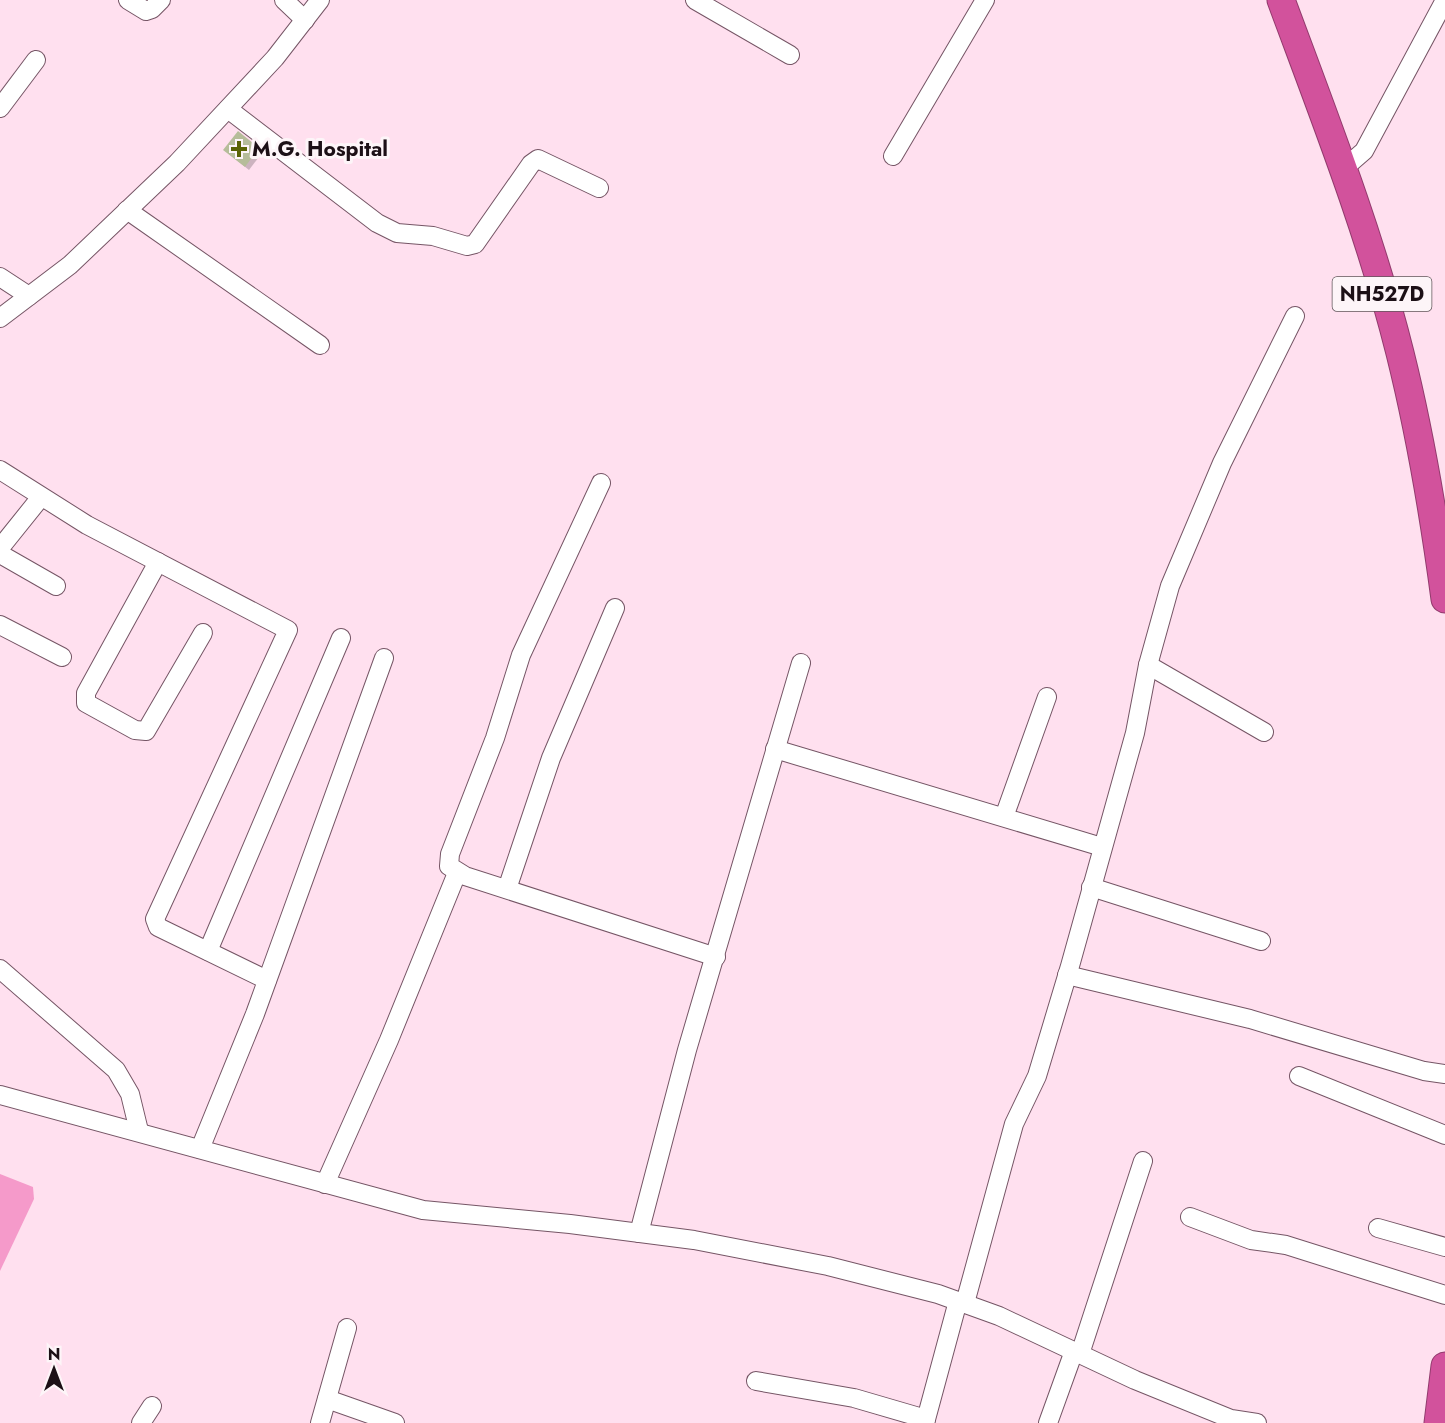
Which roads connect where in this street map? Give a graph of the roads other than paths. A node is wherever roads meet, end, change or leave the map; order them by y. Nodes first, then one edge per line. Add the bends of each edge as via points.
1 (128, 0) edge
2 (161, 0) edge
3 (284, 0) edge
4 (320, 0) edge
5 (695, 0) edge
6 (985, 0) edge
7 (1281, 0) edge
8 (1445, 0) edge
9 (305, 20) junction
10 (790, 55) dead end
11 (36, 60) dead end
12 (0, 108) edge
13 (228, 109) junction
14 (893, 156) dead end
15 (1342, 170) junction
16 (598, 188) dead end
17 (127, 210) junction
18 (0, 277) edge
19 (29, 296) junction
20 (1295, 316) dead end
21 (0, 318) edge
22 (320, 345) dead end
23 (0, 470) edge
24 (601, 483) dead end
25 (41, 497) junction
26 (0, 548) edge
27 (0, 555) edge
28 (158, 562) junction
29 (56, 585) dead end
30 (1445, 599) edge
31 (615, 608) dead end
32 (0, 625) edge
33 (203, 633) dead end
34 (341, 638) dead end
35 (62, 657) dead end
36 (384, 658) dead end
37 (801, 663) dead end
38 (1148, 665) junction
39 (1047, 697) dead end
40 (1264, 732) dead end
41 (775, 749) junction
42 (1004, 817) junction
43 (1102, 848) junction
44 (457, 873) junction
45 (1091, 887) junction
46 (507, 890) junction
47 (1261, 941) dead end
48 (208, 951) junction
49 (716, 957) junction
50 (0, 969) edge
51 (1067, 975) junction
52 (267, 980) junction
53 (1445, 1074) edge
54 (1299, 1076) dead end
55 (0, 1095) edge
56 (139, 1131) junction
57 (1445, 1135) edge
58 (200, 1149) junction
59 (1143, 1161) dead end
60 (326, 1184) junction
61 (1190, 1216) dead end
62 (1378, 1228) dead end
63 (639, 1233) junction
64 (1445, 1247) edge
65 (1445, 1295) edge
66 (961, 1302) junction
67 (347, 1328) dead end
68 (1077, 1353) junction
69 (1445, 1366) edge
70 (756, 1381) dead end
71 (327, 1399) junction
72 (152, 1406) dead end
73 (925, 1421) edge
74 (141, 1423) edge
75 (320, 1423) edge
76 (395, 1423) edge
77 (1048, 1423) edge
78 (1257, 1423) edge
79 (1438, 1423) edge

1 - 2 street via 146,11
3 - 9 street
4 - 9 street
5 - 10 street
6 - 14 street
7 - 15 highway, NH527D
8 - 15 street via 1364,151
9 - 13 street
11 - 12 street
13 - 16 street via 377,223 397,233 433,236 467,246 475,244 538,159
13 - 17 street
15 - 30 highway, NH527D via 1399,352 1423,464
17 - 19 street via 70,265
17 - 22 street
18 - 19 street
19 - 21 street
20 - 38 street via 1188,541 1170,586
23 - 25 street
24 - 44 street via 521,655 495,738 450,854 449,866
25 - 26 street
25 - 28 street
27 - 29 street
28 - 33 street via 86,693 86,703 135,730 146,731
28 - 48 street via 289,632 155,919 158,927
31 - 46 street via 551,758
32 - 35 street
34 - 48 street
36 - 52 street
37 - 41 street
38 - 40 street
38 - 43 street via 1135,733
39 - 42 street
41 - 42 street
41 - 49 street
42 - 43 street
43 - 45 street
44 - 46 street
44 - 60 street
45 - 47 street
45 - 51 street
46 - 49 street
48 - 52 street
49 - 63 street
50 - 56 street via 116,1070 130,1094
51 - 53 street via 1195,1005
51 - 66 street via 1037,1076 1014,1124
52 - 58 street
54 - 57 street
55 - 56 street
56 - 58 street
58 - 60 street
59 - 68 street
60 - 63 street via 423,1209
61 - 65 street via 1257,1242 1286,1245
62 - 64 street
63 - 66 street via 828,1266
66 - 68 street
66 - 73 street
67 - 71 street
68 - 77 street
68 - 78 street via 1231,1419
69 - 79 highway
70 - 73 street via 854,1398
71 - 75 street
71 - 76 street
72 - 74 street

